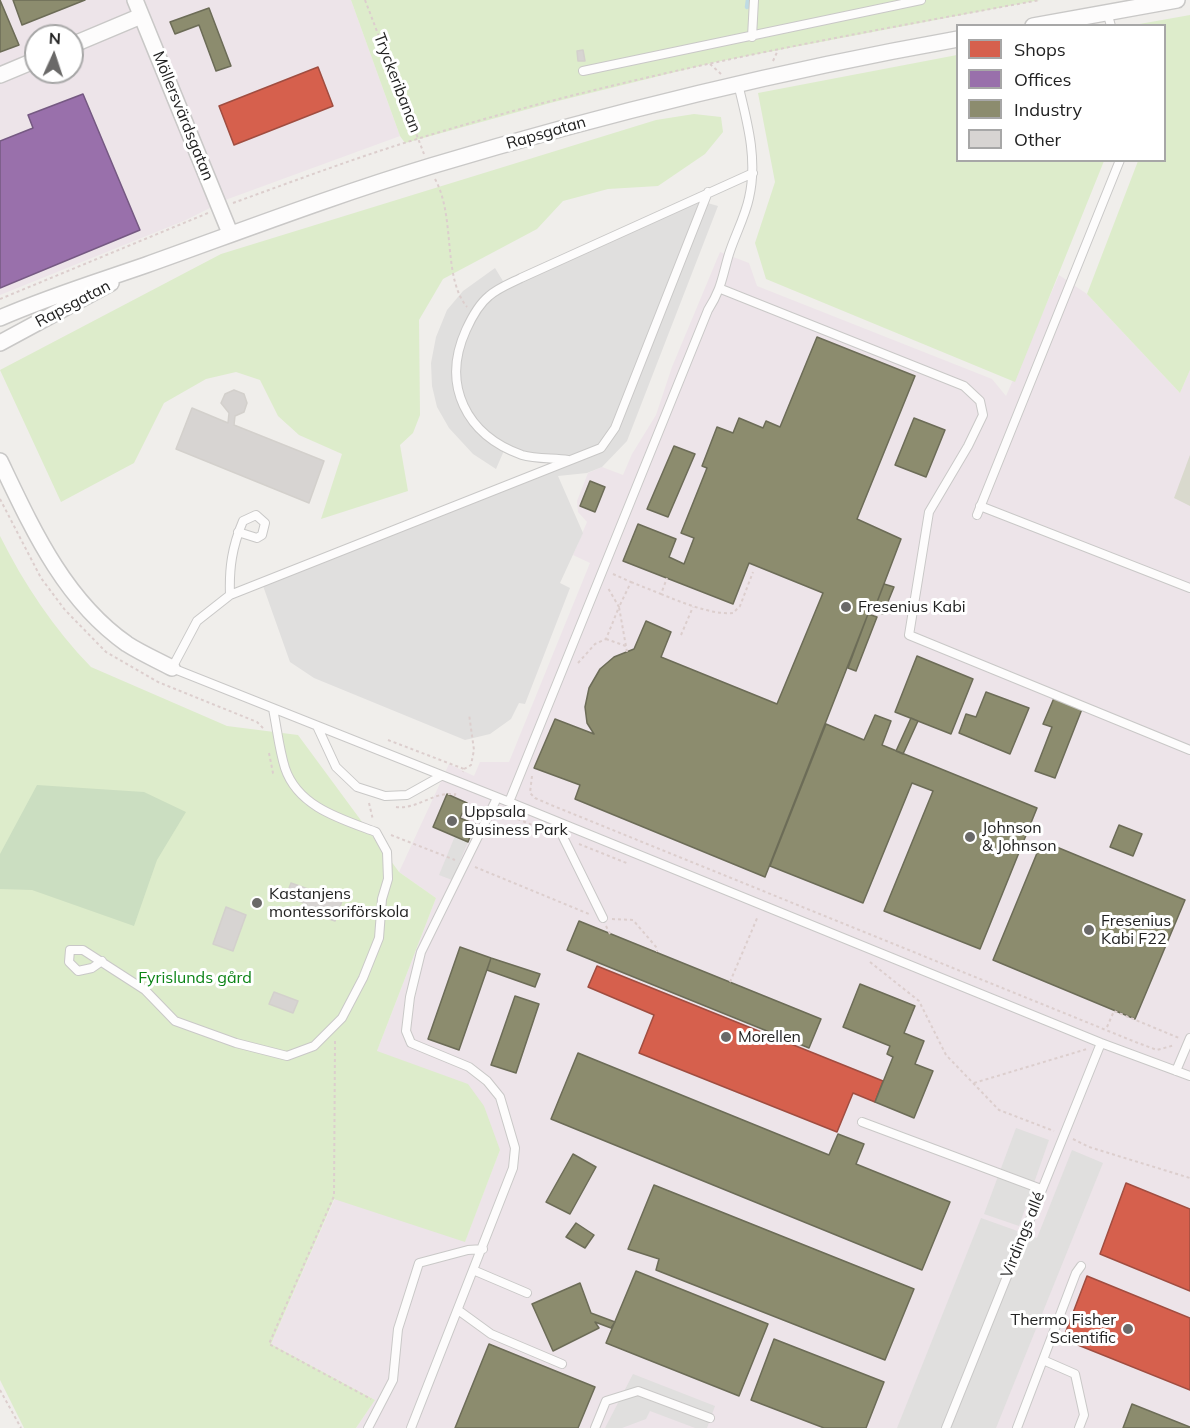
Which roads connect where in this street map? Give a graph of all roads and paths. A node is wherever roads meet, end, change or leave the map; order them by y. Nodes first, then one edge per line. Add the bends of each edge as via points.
1 (135, 0) edge
2 (365, 0) edge
3 (754, 0) edge
4 (921, 0) edge
5 (1177, 0) edge
6 (1108, 13) edge
7 (141, 16) junction
8 (1045, 24) edge
9 (752, 37) junction
10 (956, 39) edge
11 (84, 40) edge
12 (24, 65) edge
13 (583, 71) dead end
14 (0, 75) edge
15 (737, 83) junction
16 (1119, 162) edge
17 (428, 167) junction
18 (753, 173) junction
19 (708, 192) junction
20 (230, 233) junction
21 (145, 265) junction
22 (721, 289) junction
23 (474, 315) junction
24 (0, 318) edge
25 (0, 343) edge
26 (0, 460) edge
27 (569, 460) junction
28 (980, 506) junction
29 (976, 515) dead end
30 (238, 532) dead end
31 (753, 572) dead end
32 (603, 573) junction
33 (667, 578) dead end
34 (631, 582) junction
35 (1190, 588) edge
36 (661, 594) junction
37 (230, 596) junction
38 (619, 607) junction
39 (693, 607) junction
40 (681, 635) dead end
41 (606, 639) junction
42 (626, 646) junction
43 (627, 652) dead end
44 (576, 665) dead end
45 (172, 668) junction
46 (273, 709) junction
47 (469, 714) dead end
48 (317, 726) junction
49 (1190, 750) edge
50 (464, 769) dead end
51 (532, 769) dead end
52 (441, 776) junction
53 (497, 798) junction
54 (368, 801) dead end
55 (509, 802) junction
56 (492, 808) junction
57 (561, 824) junction
58 (376, 832) junction
59 (563, 837) junction
60 (465, 864) junction
61 (631, 865) dead end
62 (753, 914) dead end
63 (603, 918) junction
64 (657, 952) dead end
65 (868, 960) dead end
66 (102, 961) dead end
67 (730, 982) dead end
68 (335, 1025) junction
69 (1107, 1029) junction
70 (1190, 1038) edge
71 (1101, 1043) junction
72 (1176, 1071) junction
73 (1190, 1076) edge
74 (973, 1083) junction
75 (862, 1122) dead end
76 (1063, 1134) junction
77 (1190, 1178) edge
78 (1041, 1189) junction
79 (483, 1249) junction
80 (1081, 1266) dead end
81 (473, 1270) junction
82 (527, 1293) dead end
83 (458, 1310) junction
84 (1043, 1360) junction
85 (562, 1364) dead end
86 (0, 1390) edge
87 (381, 1404) junction
88 (710, 1418) dead end
89 (21, 1428) edge
90 (368, 1428) edge
91 (411, 1428) edge
92 (595, 1428) edge
93 (946, 1428) edge
94 (1017, 1428) edge
95 (1079, 1428) edge

1 - 7 street, Möllersvärdsgatan
2 - 17 path, Tryckeribanan
3 - 9 lane
4 - 9 lane
5 - 6 street
6 - 8 street
7 - 11 street
7 - 20 street, Möllersvärdsgatan
9 - 13 lane
10 - 15 street, Rapsgatan
12 - 14 street
15 - 17 street, Rapsgatan
15 - 18 lane via 751,140
16 - 28 lane
17 - 20 street, Rapsgatan
17 - 23 path, Tryckeribanan via 441,190 453,258 453,283
18 - 19 lane
18 - 22 lane via 749,199
19 - 23 lane via 521,278 489,296
19 - 27 lane via 615,428 602,448
20 - 21 street, Rapsgatan
21 - 24 street, Rapsgatan
21 - 25 street, Rapsgatan
22 - 32 lane via 708,310
22 - 49 lane via 964,386 980,401 983,415 929,512 909,635
23 - 27 lane via 458,346 454,374 459,399 473,422 494,440 523,455
26 - 45 street via 66,583 127,644
27 - 37 lane
28 - 29 lane
28 - 35 lane
30 - 37 lane via 231,551
31 - 39 path via 740,606 733,613
32 - 34 path
32 - 38 path
32 - 55 lane
33 - 36 path
34 - 36 path
34 - 38 path
36 - 39 path
37 - 45 lane via 197,621
38 - 41 path
38 - 42 path
39 - 40 path
41 - 42 path
41 - 44 path via 589,649
42 - 43 path
45 - 46 lane
46 - 48 lane
46 - 58 lane via 285,768 294,786 311,804
47 - 50 path via 474,750 471,765
48 - 52 lane
48 - 52 lane via 336,767 357,787 385,796 407,795
51 - 69 path via 530,793 535,798
52 - 53 lane
53 - 55 lane
53 - 56 lane
54 - 58 path
55 - 57 lane
56 - 59 path
56 - 60 lane
57 - 59 lane
57 - 71 lane
58 - 60 path
58 - 68 lane via 387,852 388,879 378,938 363,978
59 - 61 path
59 - 63 lane
60 - 63 path
60 - 79 lane via 421,952 406,1032 411,1042 469,1067 500,1097 515,1148 513,1168
62 - 67 path via 758,916
63 - 64 path via 633,920
65 - 74 path via 919,1001 946,1055
66 - 68 lane via 145,990 175,1022 236,1043 287,1056 314,1046
68 - 87 path via 334,1196 269,1344
69 - 69 path via 1114,1011 1182,1039 1170,1048 1157,1050
69 - 71 path
70 - 72 lane
71 - 72 lane
71 - 74 path
71 - 76 lane, Virdings allé
72 - 73 lane
74 - 76 path via 999,1110
75 - 78 lane
76 - 77 path via 1089,1147
76 - 78 lane, Virdings allé
78 - 93 lane, Virdings allé
79 - 81 lane
79 - 87 lane via 419,1263 398,1329 393,1380
80 - 84 lane
81 - 82 lane
81 - 83 lane
83 - 85 lane via 490,1334
83 - 91 lane
84 - 94 lane
84 - 95 lane via 1075,1374 1084,1415
86 - 89 path
87 - 90 lane
88 - 92 lane via 638,1391 606,1401

